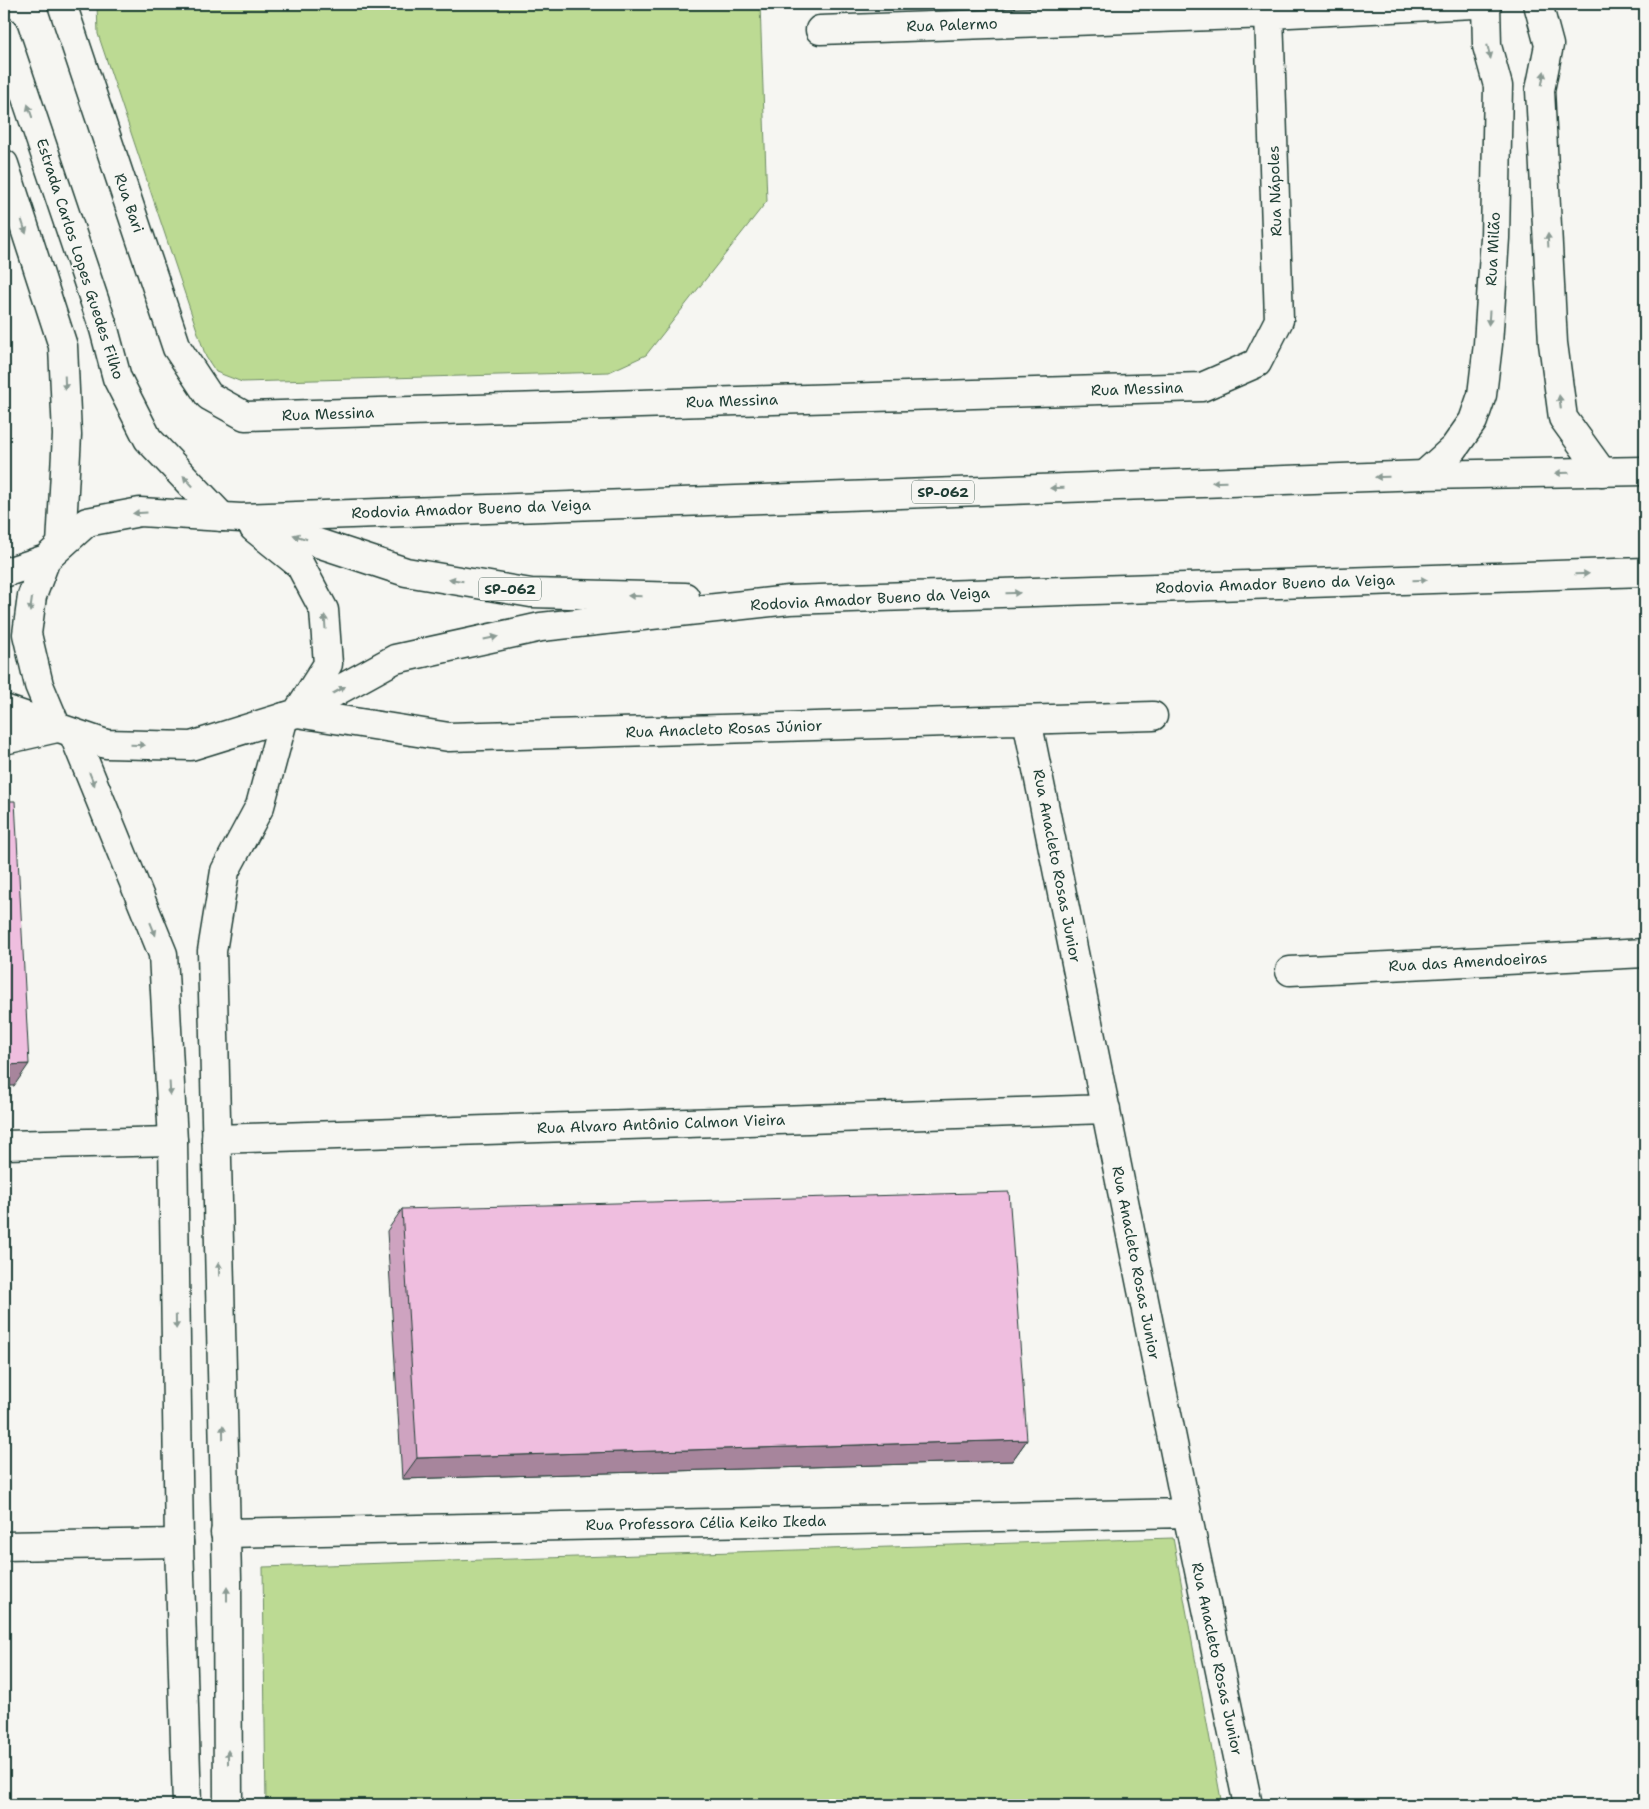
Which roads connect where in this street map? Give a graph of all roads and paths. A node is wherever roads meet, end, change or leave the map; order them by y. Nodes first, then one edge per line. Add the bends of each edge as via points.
1 (62, 4) edge
2 (1474, 4) edge
3 (1486, 4) edge
4 (1538, 4) edge
5 (1270, 14) junction
6 (820, 30) dead end
7 (4, 32) edge
8 (4, 164) edge
9 (1257, 363) joint
10 (209, 396) joint
11 (1645, 471) edge
12 (1602, 472) junction
13 (1424, 475) junction
14 (232, 517) junction
15 (53, 552) junction
16 (1645, 572) edge
17 (4, 573) edge
18 (789, 600) junction
19 (4, 709) edge
20 (290, 715) junction
21 (1153, 716) dead end
22 (1027, 720) junction
23 (65, 731) junction
24 (4, 740) edge
25 (1645, 953) edge
26 (1290, 971) dead end
27 (1106, 1109) junction
28 (216, 1140) junction
29 (173, 1141) junction
30 (4, 1145) edge
31 (1187, 1513) junction
32 (225, 1533) junction
33 (179, 1543) junction
34 (4, 1546) edge
35 (186, 1805) edge
36 (228, 1805) edge
37 (1248, 1805) edge

1 - 10 street, Rua Bari via 177,348
2 - 5 street, Rua Palermo
3 -> 13 street, Rua Milão via 1487,46 1498,86 1495,238 1482,395 1473,421 1454,448
12 -> 4 street via 1562,418 1553,343 1540,90 1549,45
5 - 6 street, Rua Palermo
5 - 9 street, Rua Nápoles via 1279,320
14 -> 7 street, Estrada Carlos Lopes Guedes Filho via 148,439 117,378 104,329
8 -> 15 street via 64,346 67,435
9 - 10 street, Rua Messina via 1202,386 245,416
11 - 12 street, Rodovia Amador Bueno da Veiga / SP-062
12 -> 13 street, Rodovia Amador Bueno da Veiga / SP-062
13 -> 14 street, Rodovia Amador Bueno da Veiga / SP-062
14 -> 15 street, Rodovia Amador Bueno da Veiga / SP-062 via 140,512 86,522
18 -> 14 street, SP-062 via 531,593 406,572
20 -> 14 street, Estrada Carlos Lopes Guedes Filho via 328,664 324,610 300,565
15 - 17 street, Rodovia Amador Bueno da Veiga / SP-062
15 -> 23 street via 32,596 27,634 39,685
18 -> 16 street, Rodovia Amador Bueno da Veiga / SP-062
20 -> 18 street, Rodovia Amador Bueno da Veiga / SP-062 via 395,659 541,627
19 - 23 street, Rodovia Amador Bueno da Veiga / SP-062
20 - 22 street, Rua Anacleto Rosas Júnior via 449,737
23 -> 20 street, Rodovia Amador Bueno da Veiga / SP-062 via 106,744 191,746
20 - 28 street, Estrada Carlos Lopes Guedes Filho via 260,806 225,871 212,951
21 - 22 street, Rua Anacleto Rosas Júnior
22 - 27 street, Rua Anacleto Rosas Junior
23 - 24 street
23 -> 29 street via 163,954
25 - 26 street, Rua das Amendoeiras
27 - 28 street, Rua Alvaro Antônio Calmon Vieira
27 - 31 street, Rua Anacleto Rosas Junior
32 -> 28 street, Estrada Carlos Lopes Guedes Filho
29 - 30 street
29 -> 33 street
31 - 32 street, Rua Professora Célia Keiko Ikeda
31 - 37 street, Rua Anacleto Rosas Junior
36 -> 32 street, Estrada Carlos Lopes Guedes Filho
33 - 34 street
33 - 35 street

